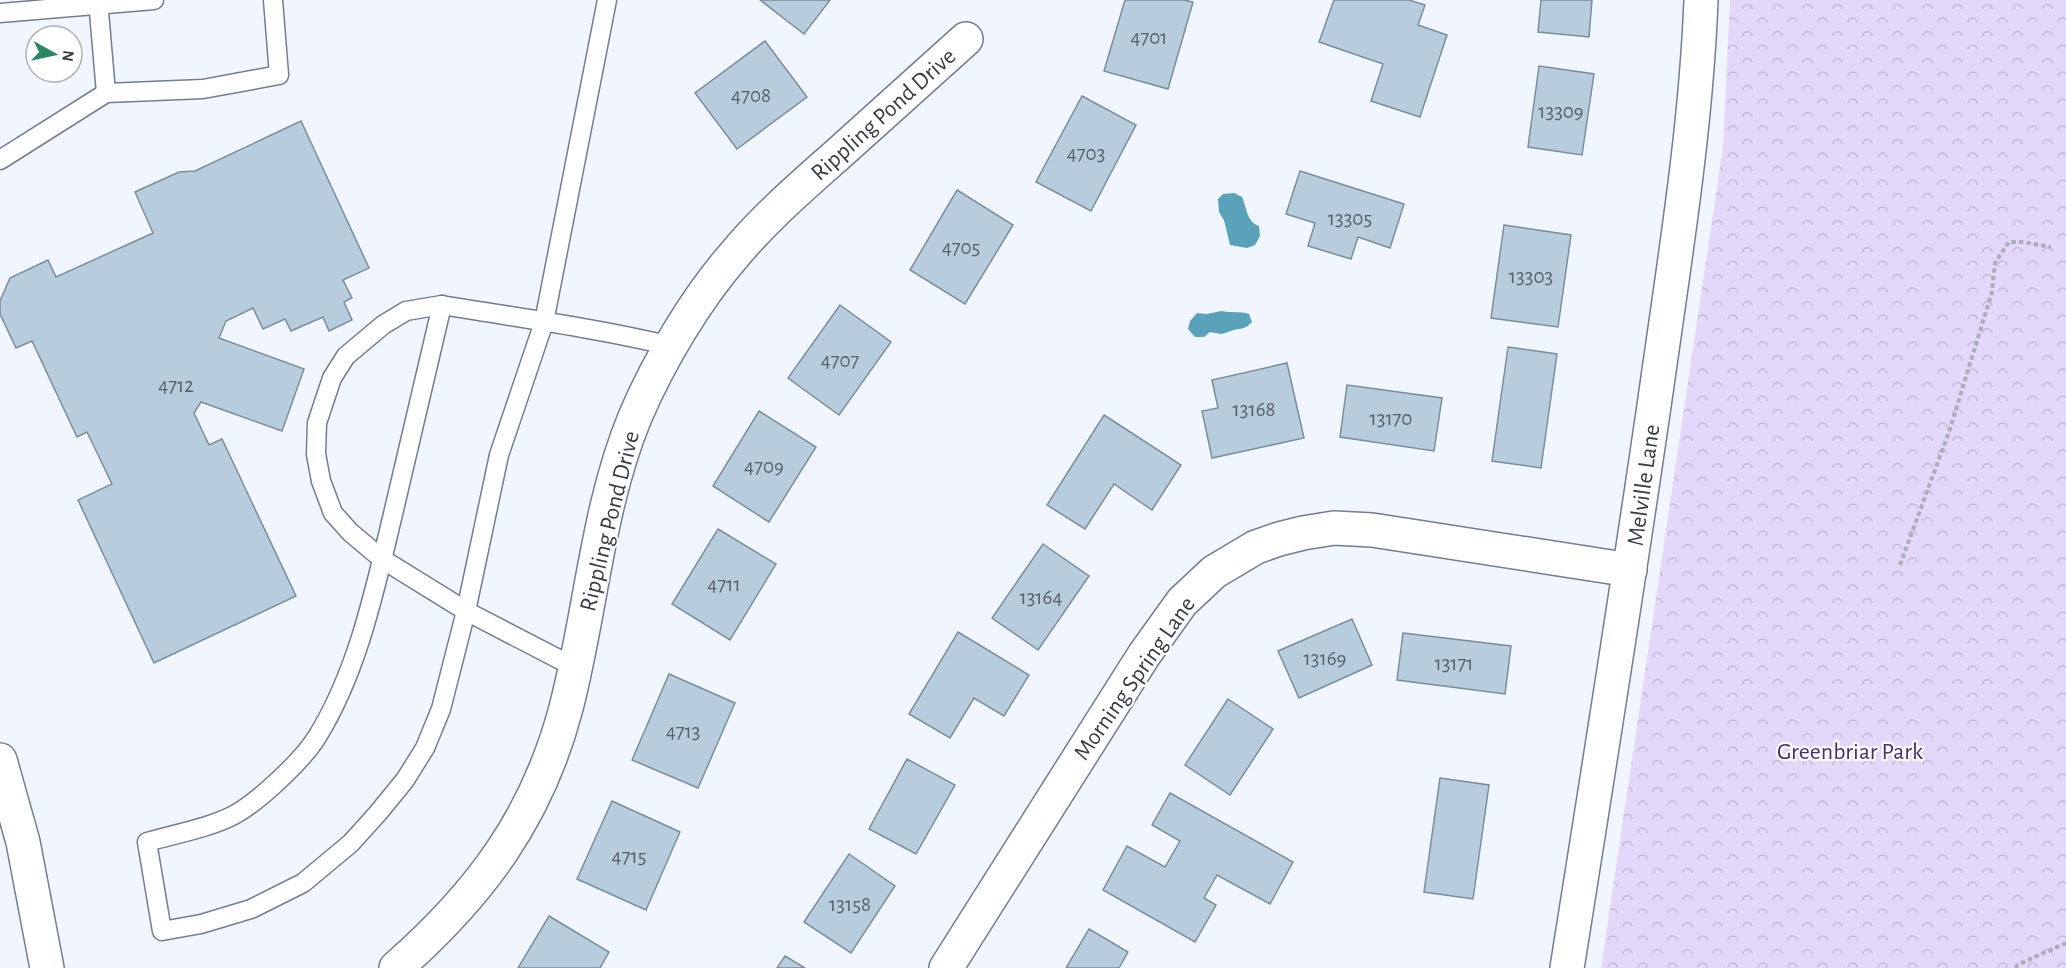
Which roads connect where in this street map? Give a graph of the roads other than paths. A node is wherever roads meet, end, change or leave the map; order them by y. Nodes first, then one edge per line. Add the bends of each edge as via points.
1 (154, 0) edge
2 (273, 0) edge
3 (607, 0) edge
4 (1701, 0) edge
5 (98, 2) edge
6 (0, 12) edge
7 (966, 39) dead end
8 (106, 93) junction
9 (0, 160) edge
10 (442, 305) junction
11 (544, 322) junction
12 (671, 346) junction
13 (382, 559) junction
14 (1630, 570) junction
15 (466, 611) junction
16 (574, 667) junction
17 (0, 760) edge
18 (47, 968) edge
19 (396, 968) edge
20 (946, 968) edge
21 (1567, 968) edge

1 - 5 lane
2 - 8 lane via 279,75 203,89
3 - 11 lane
4 - 14 street, Melville Lane via 1682,211
5 - 6 lane
5 - 8 lane
7 - 12 street, Rippling Pond Drive via 774,212 697,303
8 - 9 lane
10 - 11 lane
10 - 13 lane
10 - 13 lane via 406,311 346,356 332,378 317,423 316,454 333,513
11 - 12 lane
11 - 15 lane via 499,455
12 - 16 street, Rippling Pond Drive via 636,417 611,491
13 - 15 lane
13 - 15 lane via 355,652 316,739 280,778 234,815 147,842 162,931 251,909 303,883 351,843 405,780 425,748 441,709
14 - 20 street, Morning Spring Lane via 1372,530 1334,528 1279,539 1248,552 1214,573 1182,602 1144,655
14 - 21 street, Melville Lane
15 - 16 lane
16 - 19 street, Rippling Pond Drive via 555,743 530,805 476,887
17 - 18 street via 23,842

